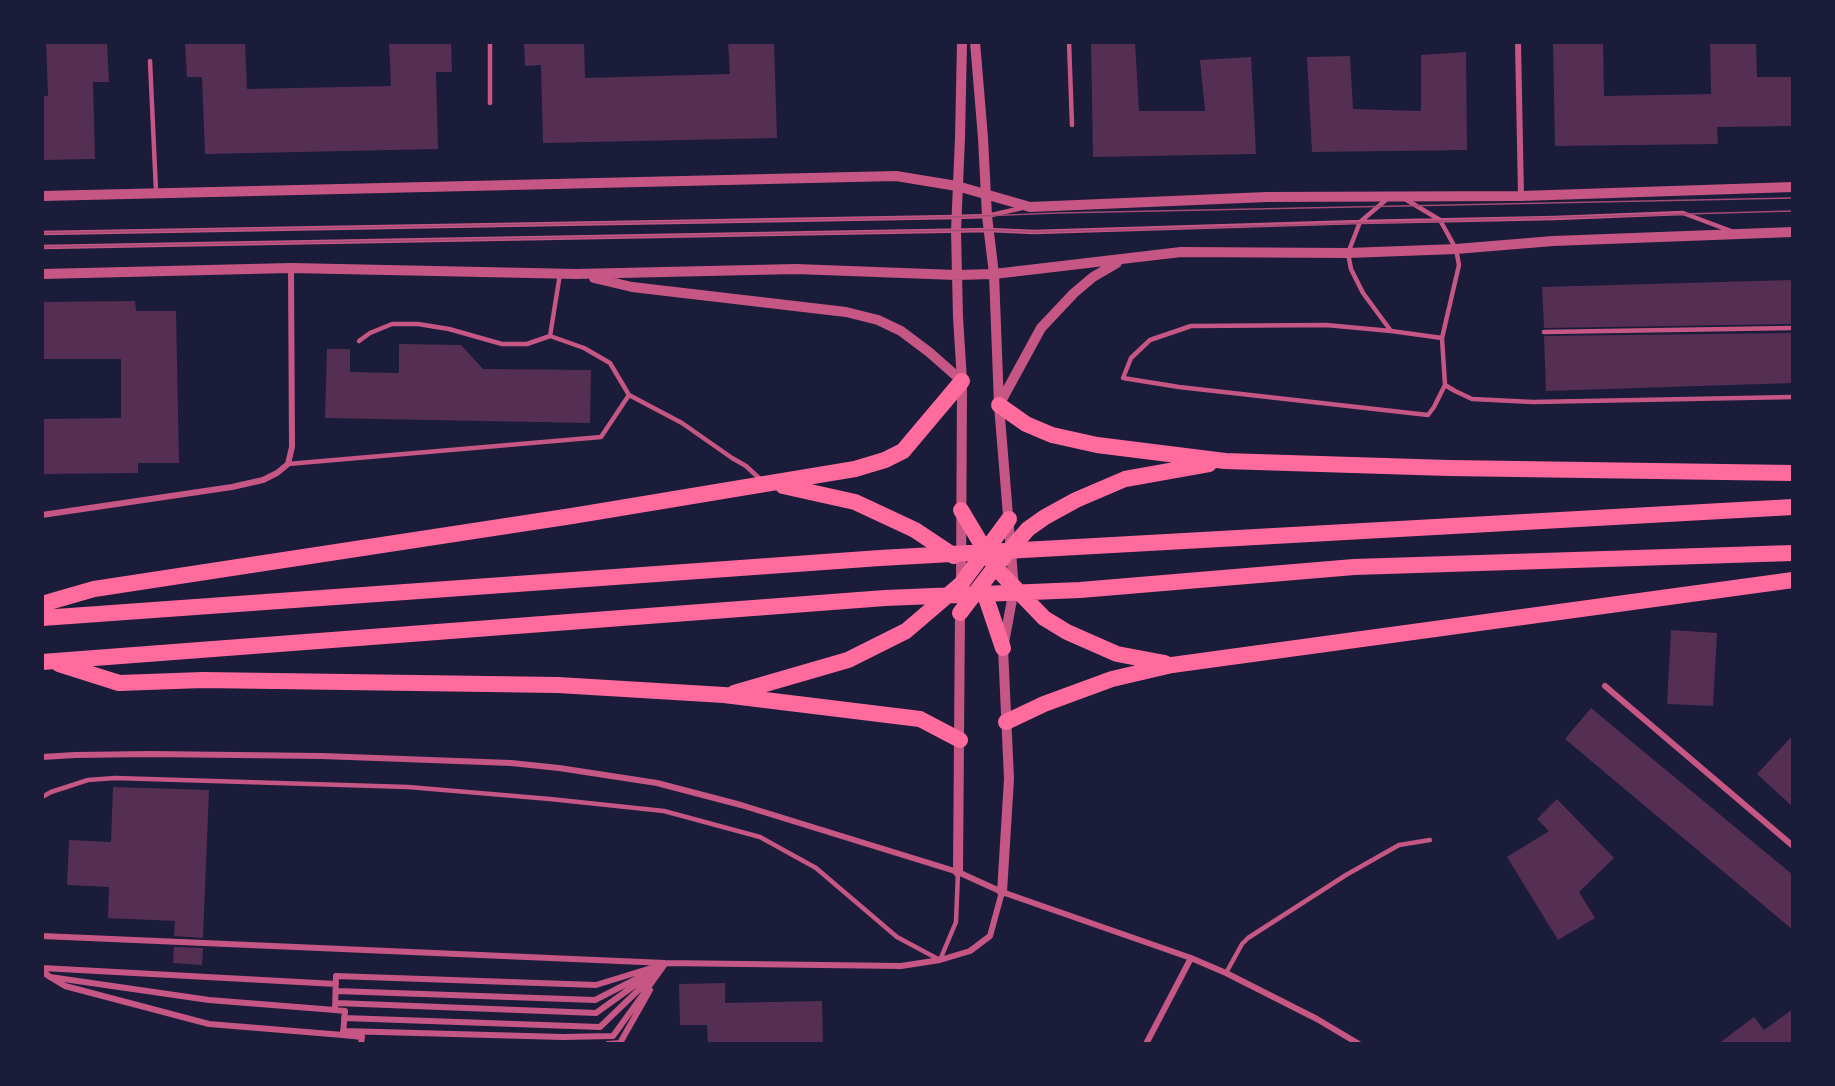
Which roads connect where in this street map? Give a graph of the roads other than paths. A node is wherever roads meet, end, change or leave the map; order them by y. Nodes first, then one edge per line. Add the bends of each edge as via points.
1 (490, 42) edge
2 (962, 42) edge
3 (975, 42) edge
4 (1069, 42) edge
5 (1518, 42) edge
6 (150, 61) dead end
7 (490, 103) dead end
8 (1072, 125) dead end
9 (957, 186) junction
10 (1793, 187) edge
11 (156, 194) junction
12 (986, 194) junction
13 (1395, 195) junction
14 (42, 196) edge
15 (1521, 196) junction
16 (1029, 207) junction
17 (987, 216) junction
18 (956, 218) junction
19 (1440, 220) junction
20 (1360, 222) junction
21 (989, 230) junction
22 (956, 231) junction
23 (1793, 232) edge
24 (42, 233) edge
25 (1737, 233) junction
26 (42, 247) edge
27 (1456, 249) junction
28 (1348, 253) junction
29 (1123, 260) junction
30 (291, 268) junction
31 (42, 274) edge
32 (560, 274) junction
33 (576, 274) junction
34 (994, 274) junction
35 (956, 275) junction
36 (1793, 328) edge
37 (1391, 331) junction
38 (1544, 332) dead end
39 (550, 336) junction
40 (1442, 338) junction
41 (359, 340) dead end
42 (962, 381) junction
43 (1444, 385) junction
44 (629, 395) junction
45 (1793, 397) edge
46 (999, 405) junction
47 (1225, 461) junction
48 (288, 464) junction
49 (1793, 473) edge
50 (765, 483) junction
51 (1793, 507) edge
52 (961, 510) junction
53 (42, 515) edge
54 (1009, 519) junction
55 (1011, 550) junction
56 (985, 552) junction
57 (1793, 552) edge
58 (995, 567) junction
59 (964, 572) junction
60 (1793, 580) edge
61 (982, 585) junction
62 (1014, 589) junction
63 (42, 604) edge
64 (960, 613) junction
65 (42, 618) edge
66 (1003, 648) junction
67 (47, 662) edge
68 (1172, 665) junction
69 (1605, 686) dead end
70 (724, 695) junction
71 (1006, 722) junction
72 (960, 740) junction
73 (42, 758) edge
74 (42, 798) edge
75 (1430, 840) dead end
76 (1793, 846) edge
77 (958, 873) junction
78 (1002, 892) junction
79 (42, 936) edge
80 (1191, 958) junction
81 (940, 960) junction
82 (665, 963) junction
83 (42, 969) edge
84 (1226, 973) junction
85 (50, 977) junction
86 (336, 988) junction
87 (335, 1007) junction
88 (344, 1018) junction
89 (343, 1033) junction
90 (362, 1044) edge
91 (608, 1044) edge
92 (1146, 1044) edge
93 (1359, 1044) edge

1 - 7 lane
2 - 9 street
3 - 12 street
4 - 8 lane
5 - 15 street
6 - 11 lane
9 - 11 street via 896,176
9 - 12 street
9 - 18 street
10 - 15 street
11 - 14 street
12 - 16 street
12 - 17 street
13 - 15 street
13 - 16 street
13 - 19 lane
13 - 20 lane
16 - 17 lane
17 - 18 lane
17 - 21 street
18 - 22 street
18 - 24 lane
19 - 20 lane
19 - 25 lane via 1683,213
19 - 27 lane
20 - 21 lane
20 - 28 lane
21 - 22 lane
21 - 34 street
22 - 26 lane
22 - 35 street
23 - 25 street
25 - 27 street
27 - 28 street
27 - 40 lane via 1459,265
28 - 29 street via 1181,252
28 - 37 lane via 1363,292
29 - 34 street
29 - 46 street via 1093,277 1041,328
30 - 31 street
30 - 32 street
30 - 48 street via 292,447
32 - 33 street
32 - 39 lane
33 - 35 street via 796,269
33 - 42 street via 633,287 846,312 878,320 901,331
34 - 35 street
34 - 46 street
35 - 42 street
36 - 38 lane
37 - 40 lane
37 - 43 lane via 1326,325 1191,326 1150,340 1131,358 1123,378 1428,415
39 - 41 lane via 527,344 502,344 449,329 392,324
39 - 44 lane via 584,348 610,363
40 - 43 lane
42 - 50 highway via 903,451 855,469
42 - 52 street
43 - 45 lane via 1472,399 1533,402
44 - 48 lane via 601,437
44 - 50 lane via 682,423
46 - 47 highway via 1026,424 1052,435 1097,446
46 - 54 street
47 - 49 highway
47 - 55 highway via 1125,479 1045,517 1028,529
48 - 53 street via 263,480 242,485
50 - 59 highway via 855,502 915,530
50 - 63 highway via 94,588
51 - 65 highway via 880,558
52 - 56 highway
52 - 59 street
54 - 55 street
54 - 56 highway
55 - 58 highway
55 - 62 street
56 - 58 highway
56 - 59 highway
57 - 67 highway via 1354,567 1080,590 885,598
58 - 61 highway
58 - 62 highway
59 - 61 highway
59 - 64 street
59 - 70 highway via 906,631 848,660
60 - 68 highway
61 - 64 highway
61 - 66 highway
62 - 66 street
62 - 68 highway via 1044,618 1067,632 1117,654
64 - 72 street
66 - 71 street
67 - 70 highway via 119,684 203,680 558,685
68 - 71 highway via 1112,679
69 - 76 street
70 - 72 highway via 920,719
71 - 78 street via 1009,779
72 - 77 street
73 - 77 street via 140,754 322,756 559,768 657,783 741,805
74 - 81 lane via 88,780 115,778 408,787 664,811 760,837 816,868 897,937
75 - 84 lane via 1400,845 1248,938
77 - 78 street
77 - 81 lane via 956,922
78 - 80 street
78 - 81 street via 990,936 969,951
79 - 82 street
80 - 84 street
80 - 92 street
81 - 82 street via 901,966
82 - 86 street via 595,1000
82 - 86 street via 596,985 336,976
82 - 87 street via 596,1013
82 - 88 street via 600,1027
82 - 89 street via 613,1036
82 - 91 street via 620,1043
83 - 85 street
83 - 86 street
84 - 93 street
85 - 87 street via 209,1000
85 - 89 street via 65,986 209,1024
86 - 87 street
87 - 88 street via 345,1011
88 - 89 street
89 - 90 street via 362,1037

